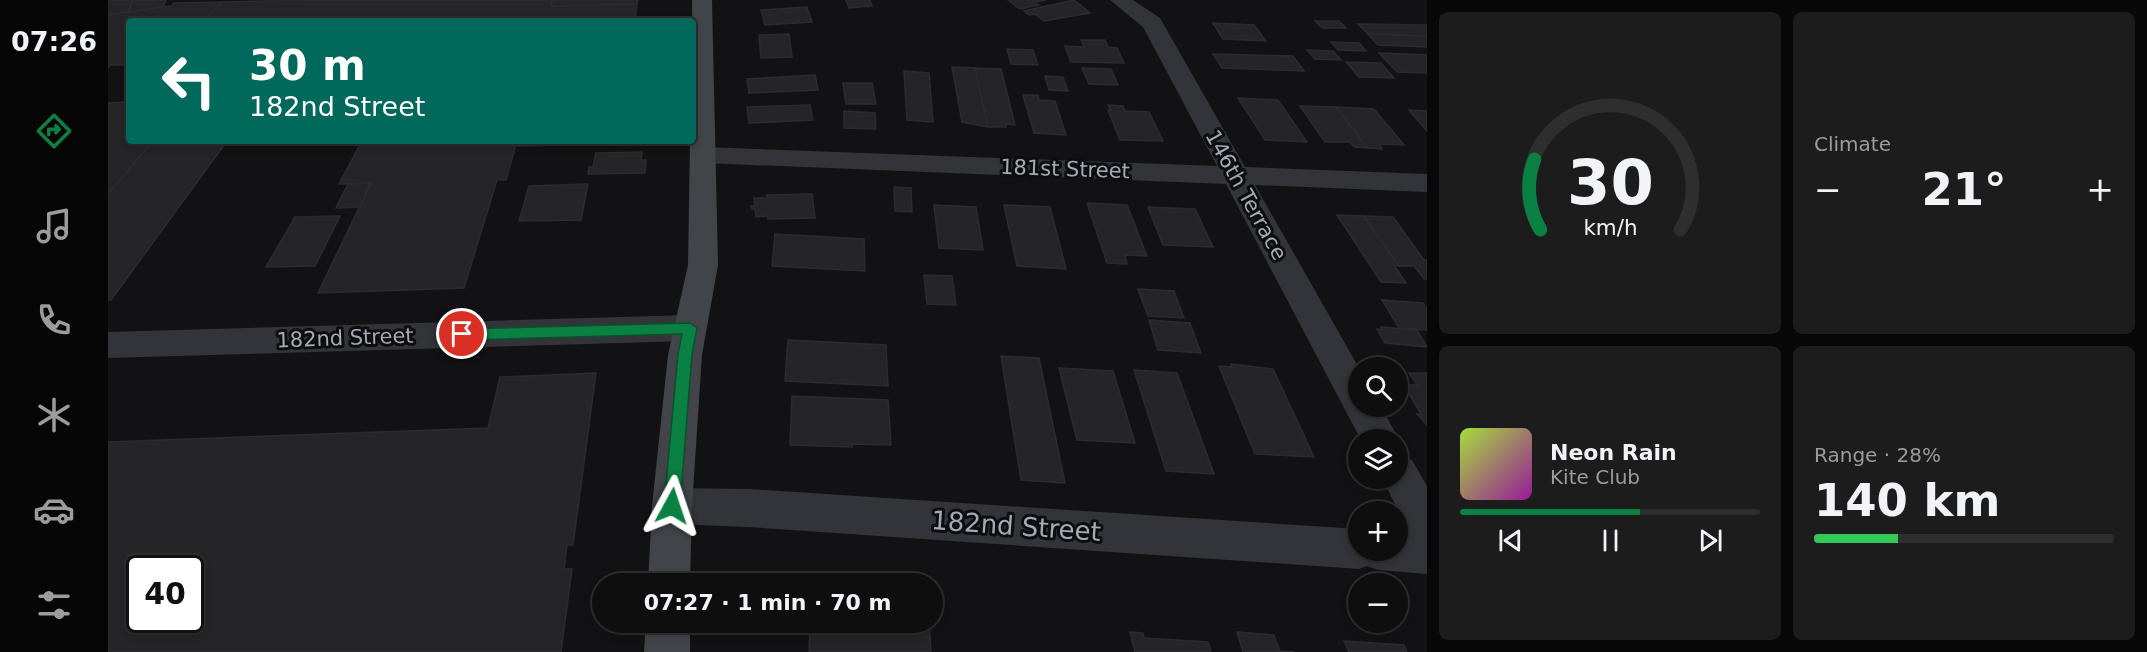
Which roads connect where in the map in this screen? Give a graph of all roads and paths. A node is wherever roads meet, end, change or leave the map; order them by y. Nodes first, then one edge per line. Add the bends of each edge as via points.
1 (702, 0) edge
2 (1119, 0) edge
3 (698, 71) edge
4 (703, 155) junction
5 (1234, 176) junction
6 (1427, 183) edge
7 (690, 328) junction
8 (108, 345) edge
9 (1348, 381) edge
10 (1407, 489) edge
11 (672, 506) junction
12 (1427, 525) edge
13 (1348, 548) edge
14 (1408, 552) edge
15 (1427, 554) edge
16 (669, 573) edge
17 (668, 633) edge
18 (667, 652) edge

1 - 3 street
2 - 5 street, 146th Terrace via 1152,23
3 - 4 street
4 - 5 street, 181st Street
4 - 7 street via 703,265
5 - 6 street, 181st Street
5 - 9 street, 146th Terrace
7 - 8 street, 182nd Street
7 - 11 street
10 - 12 street
11 - 13 street, 182nd Street
11 - 16 street
14 - 15 street
17 - 18 street

